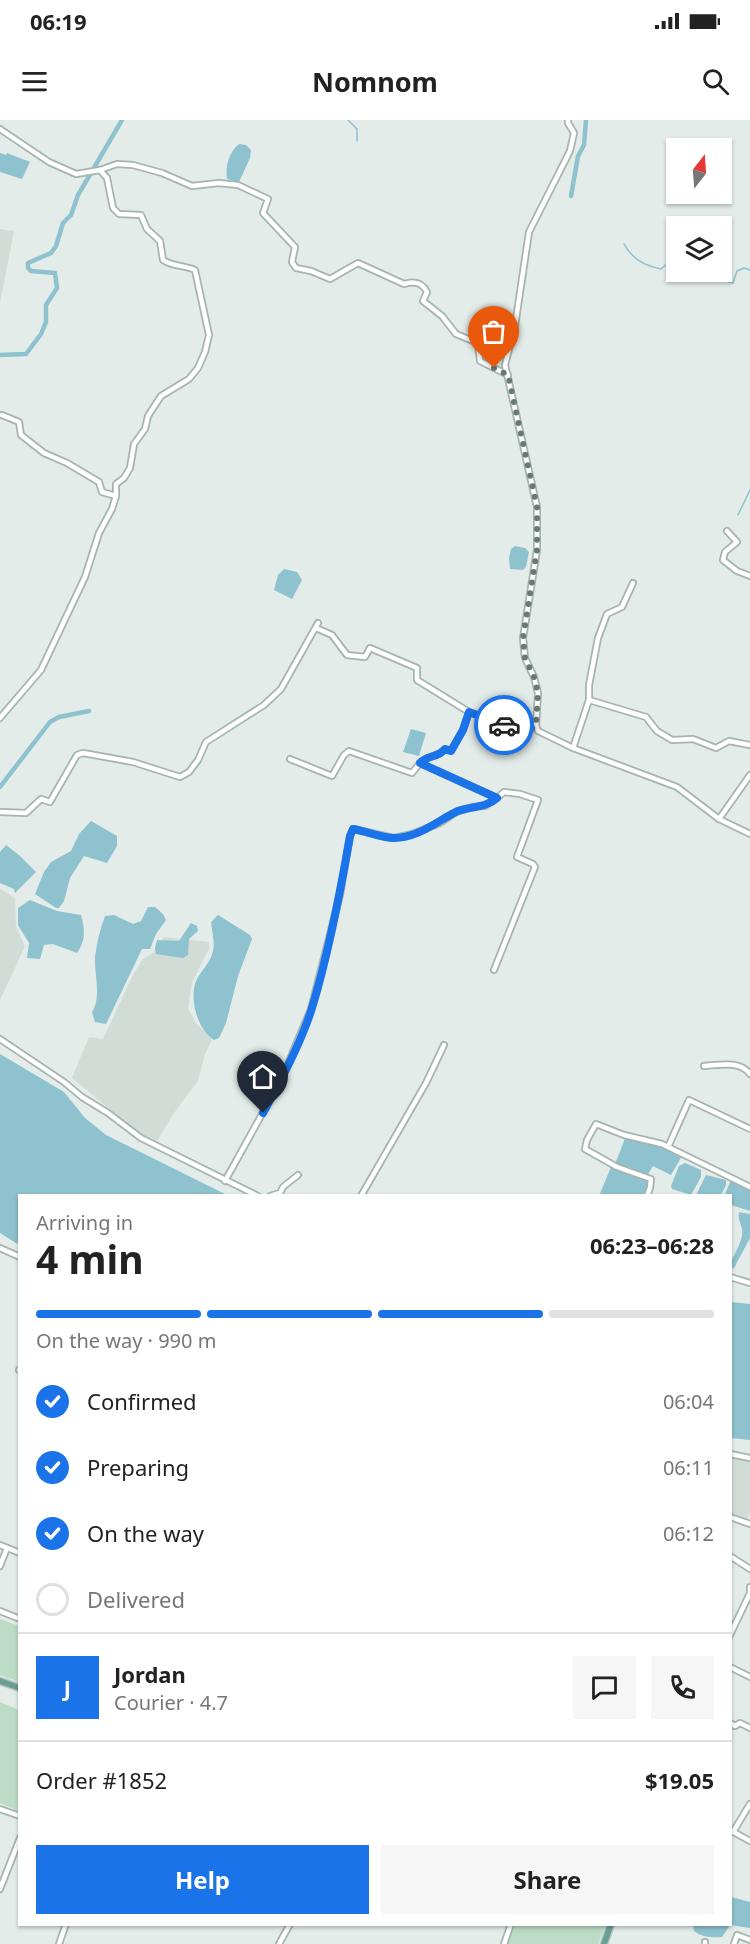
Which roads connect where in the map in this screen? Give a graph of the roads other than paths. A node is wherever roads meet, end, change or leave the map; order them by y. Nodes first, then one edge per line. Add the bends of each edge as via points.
1 (568, 120) edge
2 (0, 129) edge
3 (100, 170) junction
4 (508, 375) junction
5 (2, 415) dead end
6 (116, 496) junction
7 (727, 531) dead end
8 (750, 576) edge
9 (633, 584) dead end
10 (589, 700) junction
11 (469, 712) junction
12 (0, 718) edge
13 (536, 726) junction
14 (750, 745) edge
15 (573, 748) junction
16 (290, 759) dead end
17 (420, 763) junction
18 (750, 775) edge
19 (497, 798) junction
20 (0, 812) edge
21 (719, 819) junction
22 (750, 834) edge
23 (494, 970) dead end
24 (0, 1039) edge
25 (444, 1045) dead end
26 (704, 1066) dead end
27 (750, 1074) edge
28 (750, 1129) edge
29 (668, 1147) junction
30 (298, 1175) dead end
31 (225, 1181) junction
32 (750, 1187) edge
33 (254, 1194) edge
34 (282, 1194) edge
35 (363, 1194) edge
36 (648, 1194) edge
37 (0, 1248) edge
38 (18, 1256) edge
39 (732, 1277) edge
40 (750, 1283) edge
41 (732, 1454) edge
42 (750, 1458) edge
43 (732, 1518) edge
44 (750, 1524) edge
45 (0, 1545) edge
46 (7, 1548) junction
47 (18, 1552) edge
48 (732, 1557) edge
49 (0, 1566) edge
50 (750, 1569) edge
51 (750, 1588) edge
52 (0, 1611) edge
53 (18, 1618) edge
54 (732, 1631) edge
55 (732, 1668) edge
56 (750, 1677) edge
57 (0, 1681) edge
58 (18, 1687) edge
59 (732, 1725) edge
60 (750, 1728) edge
61 (750, 1804) edge
62 (0, 1809) edge
63 (18, 1815) edge
64 (732, 1831) edge
65 (750, 1841) edge
66 (18, 1843) edge
67 (0, 1889) edge
68 (65, 1926) edge
69 (289, 1926) edge
70 (510, 1926) edge
71 (610, 1926) edge
72 (750, 1940) edge
73 (59, 1944) edge
74 (279, 1944) edge
75 (504, 1944) edge
76 (604, 1944) edge
77 (734, 1944) edge

1 - 4 street via 574,133 570,151 529,232 505,366
2 - 3 street via 49,162 76,174
3 - 4 street via 117,164 133,165 192,186 238,185 268,199 263,213 295,247 292,262 296,268 330,279 358,263 404,284 419,284 427,292 423,301 456,334 478,343 480,361
3 - 6 street via 107,178 113,208 119,214 141,214 147,229 160,241 163,260 195,270 209,335 198,368 189,379 161,396 148,416 145,429 134,444 130,468 116,484
4 - 13 street via 537,507 537,550 523,638 525,658 538,693
5 - 6 street via 19,422 21,435 44,453 99,482 102,492
6 - 12 street via 85,577 41,670
7 - 8 street via 737,542 725,552 723,560
9 - 10 street via 622,606 607,614 598,638
10 - 14 street via 646,717 657,731 672,740 693,739 716,748 729,741
10 - 15 street
11 - 13 street via 528,731
11 - 17 street via 451,751 445,749
11 - 20 street via 417,680 417,668 370,648 365,657 347,655 332,635 317,626 281,689 264,705 206,742 189,772 180,777 133,762 83,753 77,755 50,802 41,799 26,813
13 - 15 street via 538,731
15 - 21 street via 677,787
16 - 17 street via 332,776 349,751 412,773
17 - 19 street
18 - 21 street
19 - 23 street via 510,792 538,800 517,856 535,867
19 - 31 street via 485,806 456,812 440,823 394,838 353,829 311,1009 282,1078
21 - 22 street
24 - 31 street via 141,1138
25 - 35 street
26 - 27 street via 737,1065
28 - 29 street via 689,1100
29 - 32 street
29 - 36 street via 596,1124 587,1140 585,1149 651,1179
30 - 34 street via 283,1187
31 - 33 street
37 - 38 street
39 - 40 street
41 - 42 street
43 - 44 street
45 - 46 street
46 - 47 street
46 - 49 street
48 - 50 street
51 - 54 street
52 - 53 street
55 - 56 street
57 - 58 main road
59 - 60 street via 740,1723
61 - 64 street
62 - 63 street
64 - 65 street
66 - 67 street
68 - 73 street
69 - 74 street
70 - 75 street
71 - 76 main road
72 - 77 street via 737,1935

